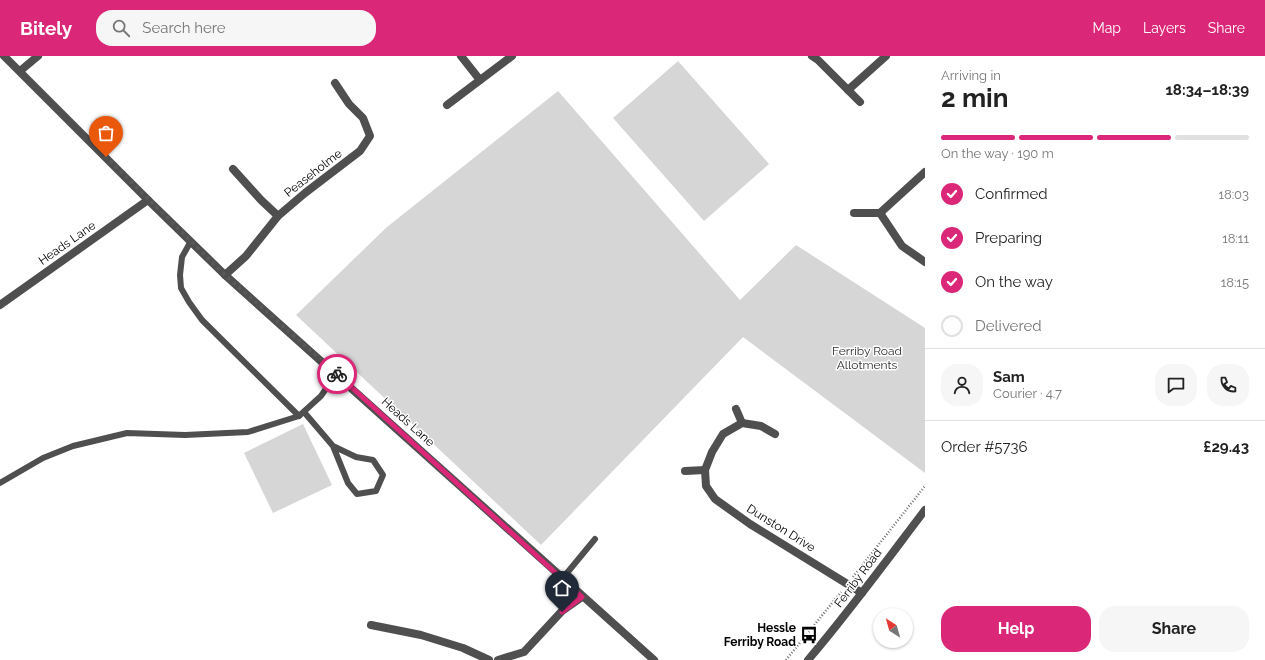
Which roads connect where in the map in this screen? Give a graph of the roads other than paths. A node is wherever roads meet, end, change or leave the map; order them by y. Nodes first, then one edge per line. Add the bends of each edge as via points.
1 (4, 56) edge
2 (38, 56) edge
3 (462, 56) edge
4 (512, 56) edge
5 (812, 56) edge
6 (886, 56) edge
7 (20, 71) junction
8 (480, 80) junction
9 (335, 83) dead end
10 (848, 90) junction
11 (860, 102) dead end
12 (447, 104) dead end
13 (233, 170) dead end
14 (925, 172) edge
15 (148, 200) junction
16 (854, 213) dead end
17 (880, 213) junction
18 (278, 216) junction
19 (191, 241) junction
20 (925, 262) edge
21 (225, 275) junction
22 (0, 305) edge
23 (336, 374) junction
24 (736, 409) dead end
25 (301, 414) junction
26 (742, 423) junction
27 (775, 434) dead end
28 (332, 446) junction
29 (705, 470) junction
30 (685, 471) dead end
31 (0, 483) edge
32 (925, 510) edge
33 (595, 539) dead end
34 (562, 579) junction
35 (862, 593) junction
36 (582, 597) junction
37 (371, 625) dead end
38 (489, 660) edge
39 (498, 660) edge
40 (654, 660) edge
41 (808, 660) edge

1 - 7 street, Heads Lane
2 - 7 street
3 - 8 street
4 - 8 street
5 - 10 street
6 - 10 street
7 - 15 street, Heads Lane
8 - 12 street
9 - 18 street, Peaseholme via 349,104 363,118 370,136 360,151 305,192
10 - 11 street
13 - 18 street
14 - 17 street
15 - 19 street, Heads Lane
15 - 22 street, Heads Lane
16 - 17 street
17 - 20 street via 902,246
18 - 21 street, Peaseholme via 246,256
19 - 21 street, Heads Lane
19 - 25 lane via 182,257 180,275 181,288 188,302 202,320
21 - 23 street, Heads Lane
23 - 25 lane via 321,396
23 - 34 street, Heads Lane
24 - 26 street
25 - 28 lane
25 - 31 lane via 248,432 185,435 126,433 73,446 43,458
26 - 27 street via 761,426
26 - 29 street via 723,434
28 - 28 lane via 356,457 373,460 383,475 376,491 357,494 348,483
29 - 30 street
29 - 35 street, Dunston Drive via 706,486 715,499 750,524
32 - 35 street, Ferriby Road
33 - 34 lane
34 - 36 street, Heads Lane
35 - 41 street, Ferriby Road
36 - 39 street via 562,612 524,652
36 - 40 street, Heads Lane
37 - 38 street via 421,635 463,648

